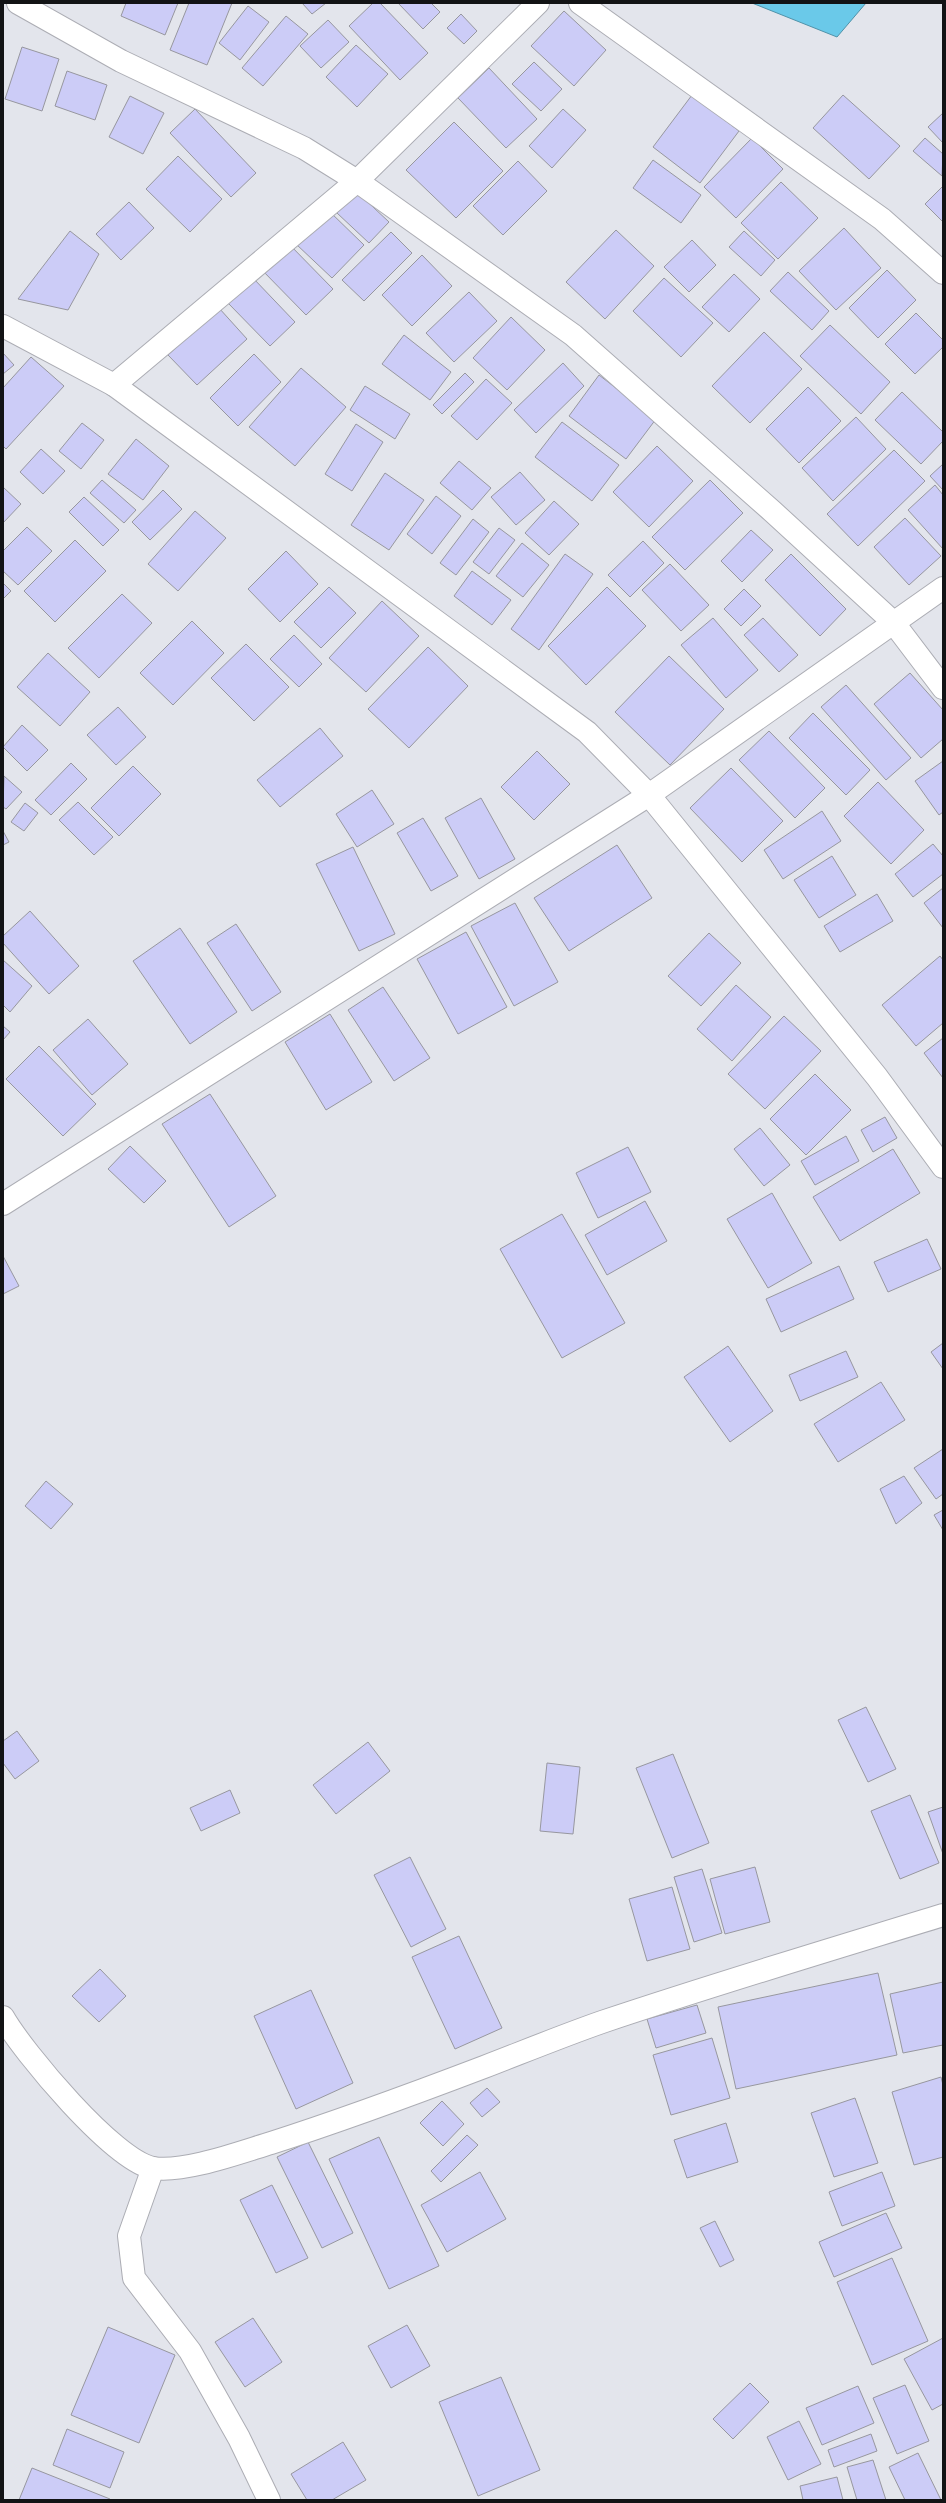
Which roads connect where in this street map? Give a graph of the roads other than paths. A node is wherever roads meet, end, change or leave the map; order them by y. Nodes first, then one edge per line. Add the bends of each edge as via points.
1 (18, 3) edge
2 (538, 3) edge
3 (580, 3) edge
4 (357, 180) junction
5 (943, 273) edge
6 (3, 326) edge
7 (114, 385) junction
8 (943, 588) edge
9 (893, 622) junction
10 (943, 688) edge
11 (649, 795) junction
12 (943, 1167) edge
13 (3, 1204) edge
14 (943, 1914) edge
15 (4, 2022) edge
16 (153, 2168) junction
17 (269, 2500) edge

1 - 4 street via 120,61 304,148
2 - 4 street
3 - 5 street via 882,219
4 - 7 street
4 - 9 street via 573,335
6 - 7 street
7 - 11 street via 587,732
8 - 9 street
9 - 10 street
9 - 11 street
11 - 12 street via 877,1077
11 - 13 street
14 - 16 street via 600,2023 394,2102 290,2137 222,2158
15 - 16 street via 93,2127 131,2159
16 - 17 street via 129,2236 134,2278 190,2351 239,2438

